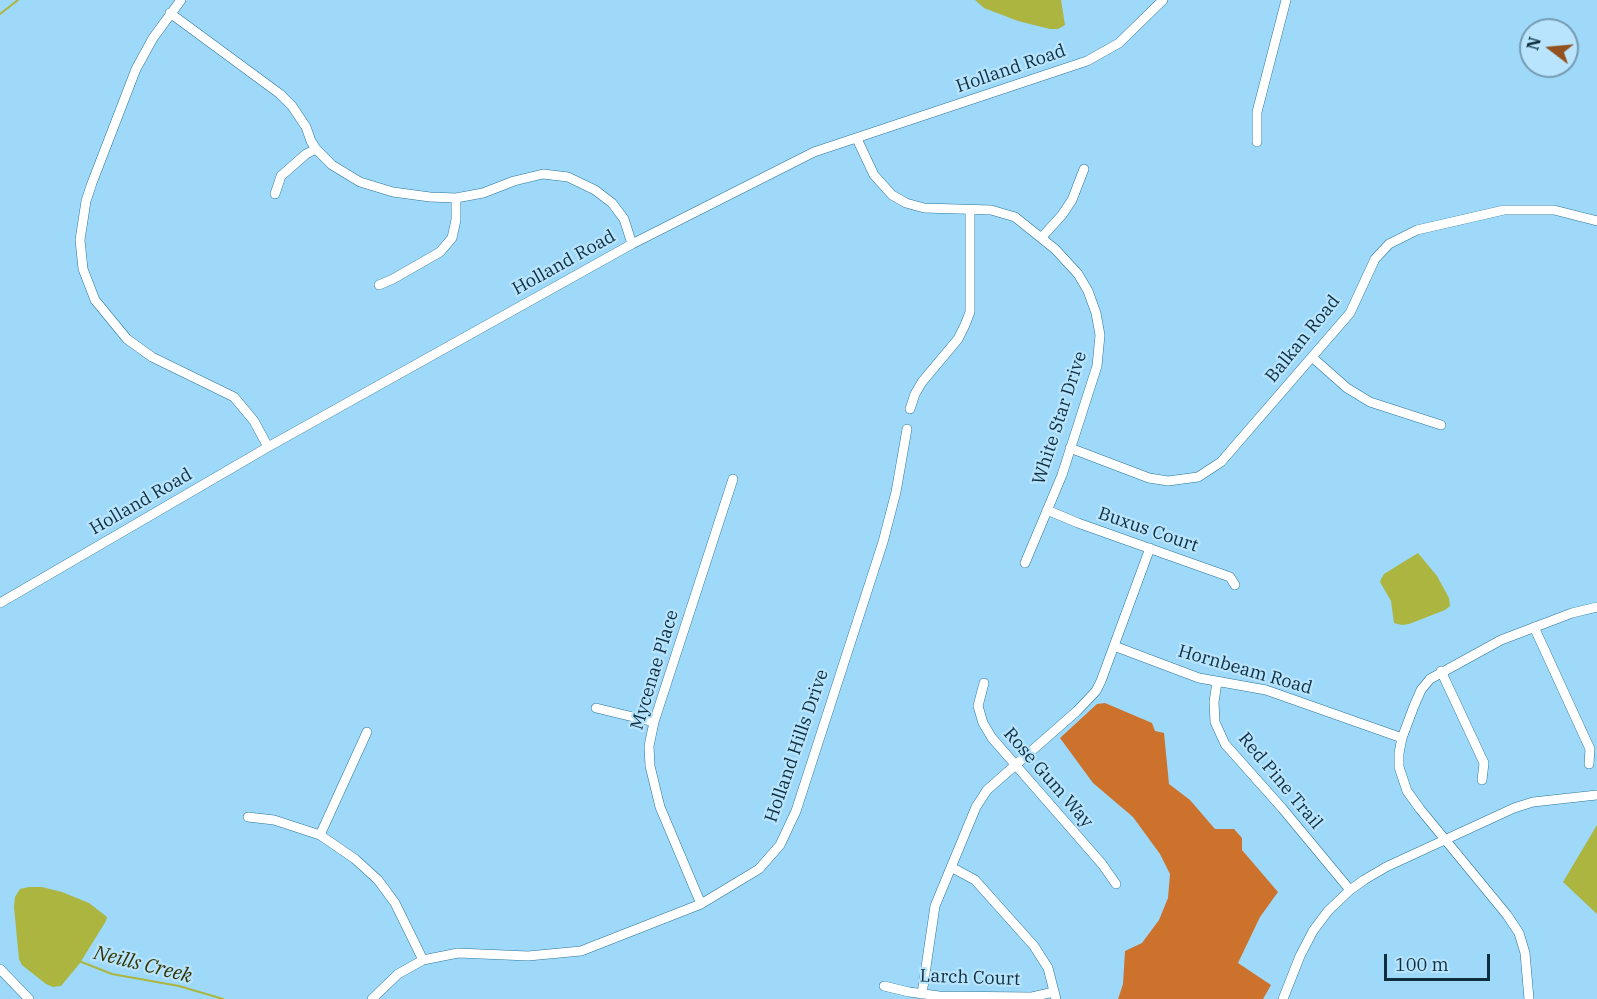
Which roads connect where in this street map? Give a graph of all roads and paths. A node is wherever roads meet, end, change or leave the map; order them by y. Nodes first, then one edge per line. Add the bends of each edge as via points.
1 (181, 0) edge
2 (1163, 0) edge
3 (1286, 0) edge
4 (170, 13) junction
5 (857, 139) junction
6 (1257, 142) dead end
7 (316, 149) junction
8 (1084, 169) dead end
9 (274, 194) dead end
10 (456, 198) junction
11 (970, 210) junction
12 (1597, 221) edge
13 (1042, 237) junction
14 (632, 244) junction
15 (379, 285) dead end
16 (1313, 358) junction
17 (910, 409) dead end
18 (1440, 425) dead end
19 (907, 429) dead end
20 (268, 447) junction
21 (1070, 448) junction
22 (733, 479) dead end
23 (1047, 510) junction
24 (1150, 548) junction
25 (1025, 563) dead end
26 (1235, 585) dead end
27 (0, 603) edge
28 (1597, 607) edge
29 (1534, 627) junction
30 (1114, 646) junction
31 (1441, 671) junction
32 (1217, 682) junction
33 (984, 683) dead end
34 (596, 708) dead end
35 (654, 722) junction
36 (367, 732) dead end
37 (1402, 738) junction
38 (1589, 764) dead end
39 (1015, 766) junction
40 (1482, 780) dead end
41 (1597, 795) edge
42 (248, 817) dead end
43 (320, 835) junction
44 (1445, 839) junction
45 (951, 867) junction
46 (1116, 884) dead end
47 (1350, 890) junction
48 (701, 904) junction
49 (423, 960) junction
50 (0, 969) edge
51 (884, 987) dead end
52 (922, 994) junction
53 (1055, 995) edge
54 (29, 999) edge
55 (372, 999) edge
56 (1283, 999) edge
57 (1529, 999) edge

1 - 4 street
2 - 5 street, Holland Road via 1119,43 1087,61
3 - 6 street via 1257,112
4 - 7 street via 280,94 306,127
4 - 20 street via 136,69 86,201 80,240 83,268 95,300 127,339 152,357 234,397 254,421
5 - 11 street, White Star Drive via 874,175 900,200 924,208
5 - 14 street, Holland Road via 814,152
7 - 9 street via 281,176
7 - 10 street via 332,165 360,182 393,192
8 - 13 street via 1072,200
10 - 14 street via 543,174 568,177 596,190 612,203 624,219
10 - 15 street via 452,238 440,252
11 - 13 street, White Star Drive via 1004,212
11 - 17 street via 970,312 958,339 922,382
12 - 16 street, Balkan Road via 1554,210 1504,210 1402,236 1375,260 1350,313
13 - 21 street, White Star Drive via 1078,274 1096,313 1100,335 1097,366
14 - 20 street, Holland Road
16 - 18 street via 1370,402
16 - 21 street, Balkan Road via 1221,462 1198,477 1168,481 1149,477
19 - 48 street, Holland Hills Drive via 883,542 796,811 780,845 759,869
20 - 27 street, Holland Road
21 - 23 street, White Star Drive
22 - 35 street, Mycenae Place
23 - 24 street, Buxus Court
23 - 25 street, White Star Drive
24 - 26 street, Buxus Court via 1230,577
24 - 30 street
28 - 29 street
29 - 31 street
29 - 38 street via 1590,749
30 - 32 street, Hornbeam Road
30 - 39 street via 1101,681 1089,699
31 - 37 street via 1421,690
31 - 40 street via 1484,763
32 - 37 street, Hornbeam Road via 1266,690
32 - 47 street, Red Pine Trail via 1215,723 1225,744
33 - 39 street, Rose Gum Way via 978,706 983,723
34 - 35 street
35 - 48 street, Mycenae Place via 649,746 655,789
36 - 43 street
37 - 44 street via 1402,779
39 - 45 street via 987,790 976,807
39 - 46 street, Rose Gum Way
41 - 44 street via 1533,802
42 - 43 street via 274,820
43 - 49 street via 343,849 378,880 395,903
44 - 47 street via 1386,867
44 - 57 street via 1519,933
45 - 52 street via 932,918
45 - 53 street via 975,880 1034,946 1048,968
47 - 56 street via 1313,931
48 - 49 street, Holland Hills Drive via 581,951 528,956 458,953
49 - 55 street, Holland Hills Drive via 398,974
50 - 54 street
51 - 52 street, Larch Court
52 - 53 street, Larch Court

